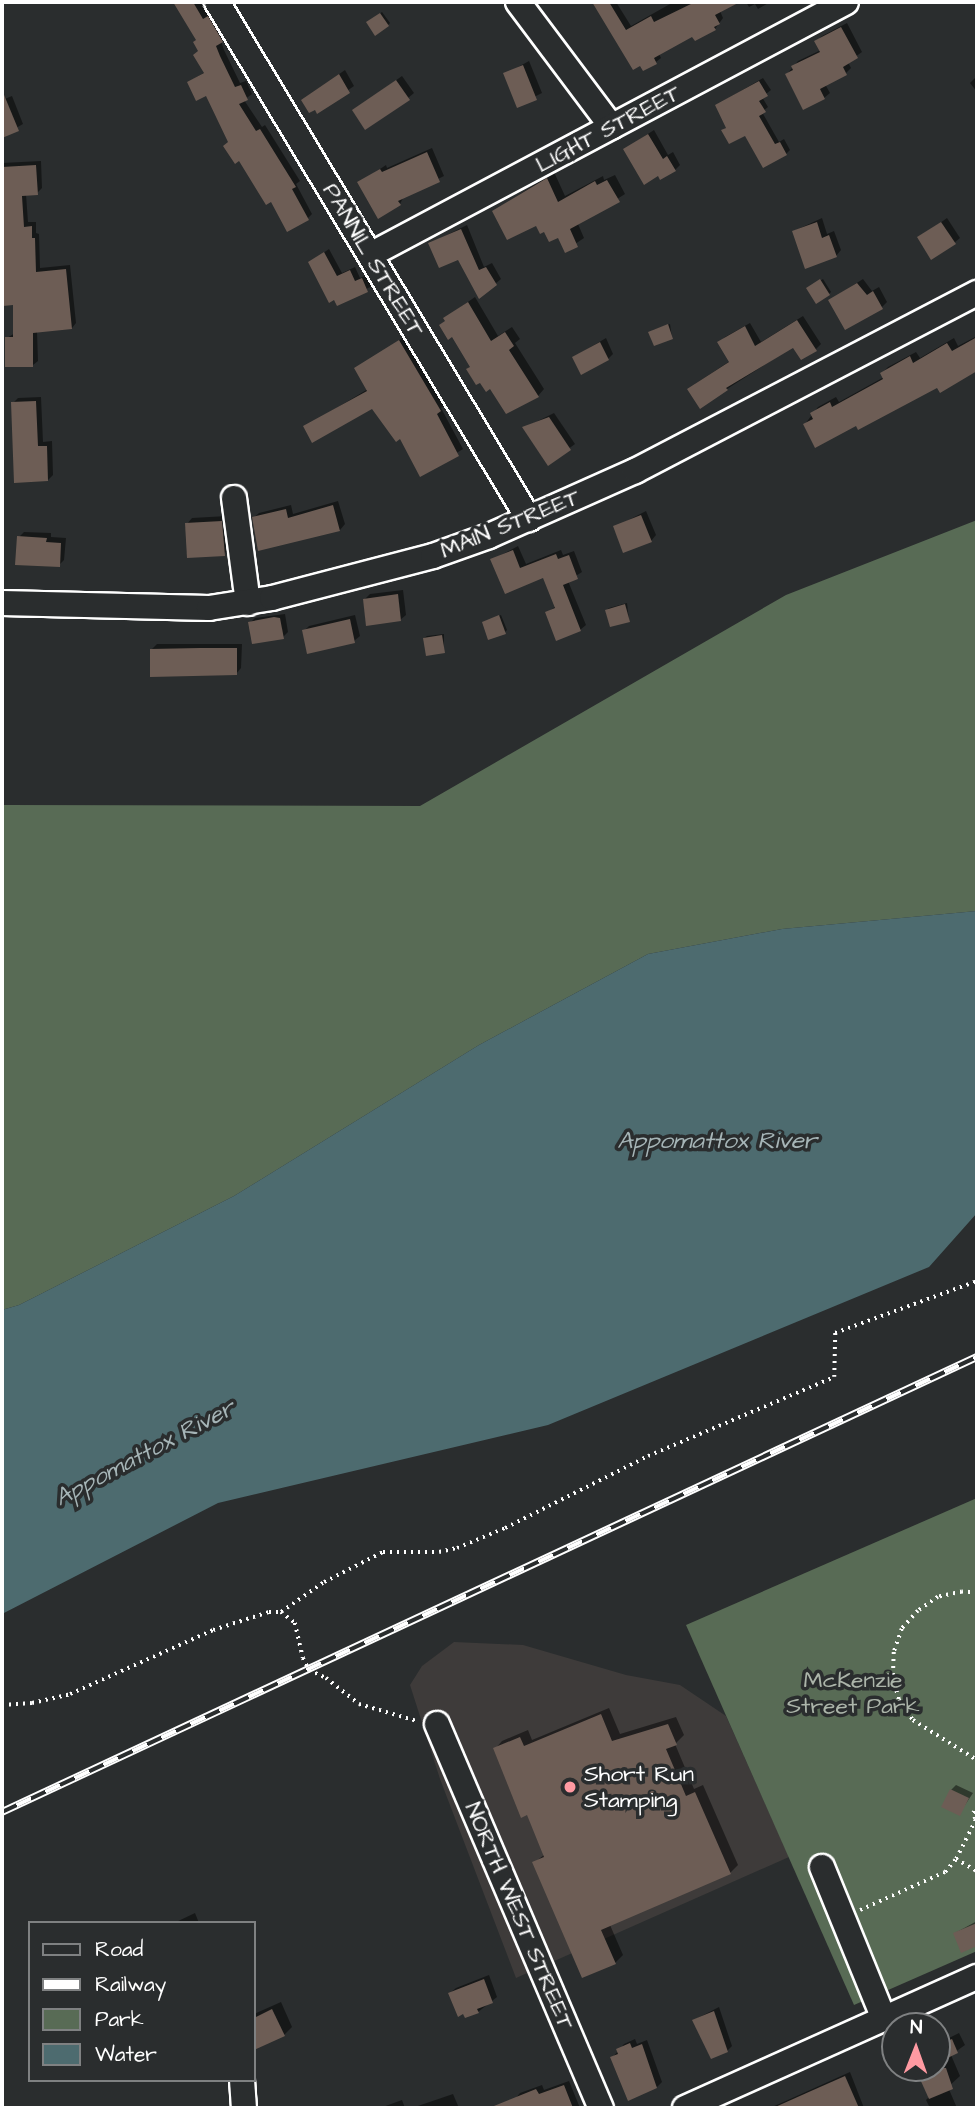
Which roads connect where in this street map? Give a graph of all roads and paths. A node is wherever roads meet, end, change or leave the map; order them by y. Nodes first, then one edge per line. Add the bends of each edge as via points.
1 (217, 2) edge
2 (519, 2) edge
3 (846, 2) edge
4 (612, 127) junction
5 (370, 255) junction
6 (977, 293) edge
7 (234, 498) dead end
8 (529, 519) junction
9 (2, 603) edge
10 (248, 603) junction
11 (977, 1282) edge
12 (977, 1593) edge
13 (281, 1612) junction
14 (2, 1705) edge
15 (437, 1724) joint
16 (977, 1760) edge
17 (977, 1808) edge
18 (976, 1819) edge
19 (956, 1859) junction
20 (822, 1867) dead end
21 (977, 1871) edge
22 (842, 1917) junction
23 (977, 1977) edge
24 (881, 2012) edge
25 (900, 2012) edge
26 (881, 2020) edge
27 (242, 2082) edge
28 (244, 2108) edge
29 (601, 2108) edge
30 (685, 2108) edge

1 - 5 street, PANNIL STREET
2 - 4 street
3 - 4 street, LIGHT STREET
4 - 5 street, LIGHT STREET
5 - 8 street, PANNIL STREET
6 - 8 street, MAIN STREET via 647,466
7 - 10 street
8 - 10 street, MAIN STREET via 433,556
9 - 10 street, MAIN STREET via 84,602 164,609
11 - 13 path via 835,1333 834,1377 648,1456 457,1548 383,1552 324,1582
12 - 16 path via 938,1597 918,1611 902,1629 894,1652 893,1676 899,1700 913,1720
13 - 14 path via 213,1630 70,1694
13 - 15 path via 295,1623 309,1670 359,1704 403,1719
15 - 29 street, NORTH WEST STREET
17 - 18 path via 972,1813
18 - 19 path
19 - 21 path
19 - 22 path via 936,1878
20 - 22 street
22 - 24 street
23 - 25 street
26 - 30 street
27 - 28 street

